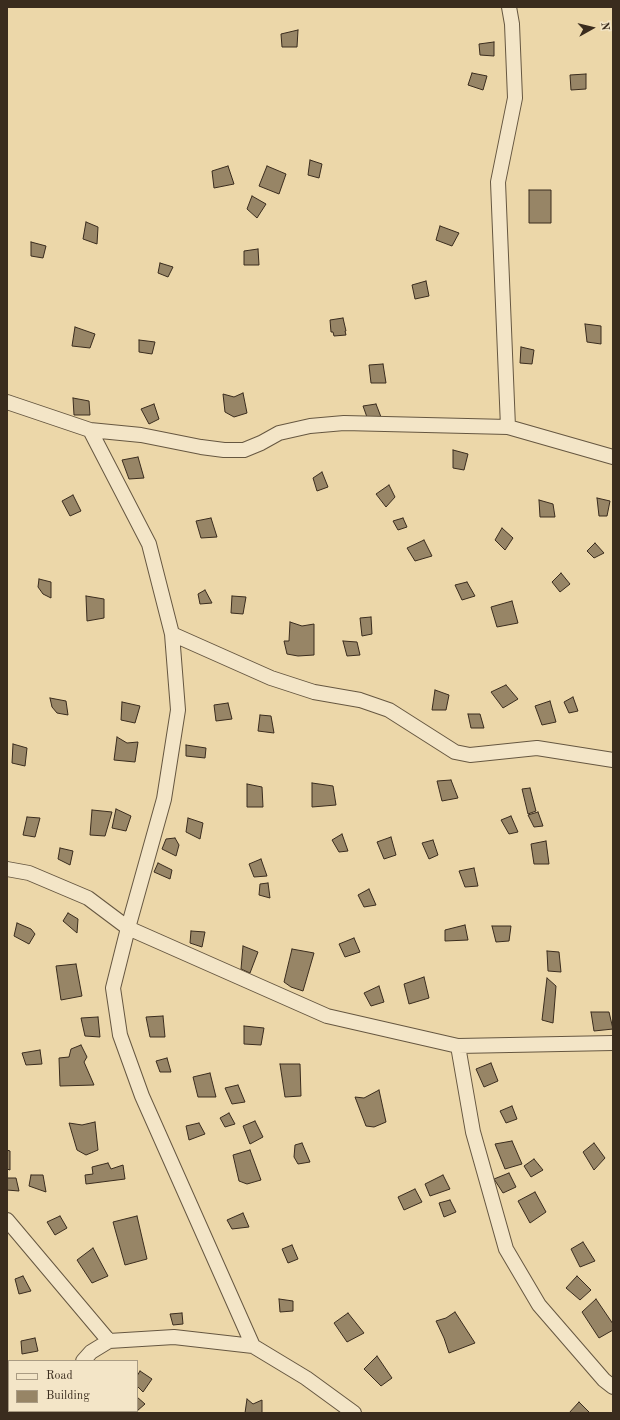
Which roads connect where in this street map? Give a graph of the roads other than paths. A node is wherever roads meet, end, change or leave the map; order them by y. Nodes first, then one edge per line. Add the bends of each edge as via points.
1 (509, 7) edge
2 (7, 402) edge
3 (508, 427) junction
4 (90, 430) junction
5 (613, 457) edge
6 (172, 634) junction
7 (613, 760) edge
8 (7, 869) edge
9 (128, 928) junction
10 (613, 1043) edge
11 (458, 1046) junction
12 (7, 1220) edge
13 (109, 1341) junction
14 (253, 1346) junction
15 (84, 1360) edge
16 (613, 1388) edge
17 (354, 1413) edge

1 - 3 street via 515,98 498,182
2 - 4 street
3 - 4 street via 344,423 310,426 279,433 244,450 200,447 141,435
3 - 5 street
4 - 6 street via 149,544
6 - 7 street via 271,678 314,692 360,700 389,710 455,752 470,755 537,748
6 - 9 street via 178,710 164,800
8 - 9 street via 29,873 88,898
9 - 11 street via 327,1016
9 - 14 street via 113,988 120,1035 142,1096
10 - 11 street
11 - 16 street via 473,1132 506,1249 538,1305
12 - 13 street
13 - 14 street via 174,1337
13 - 15 street
14 - 17 street via 306,1378

